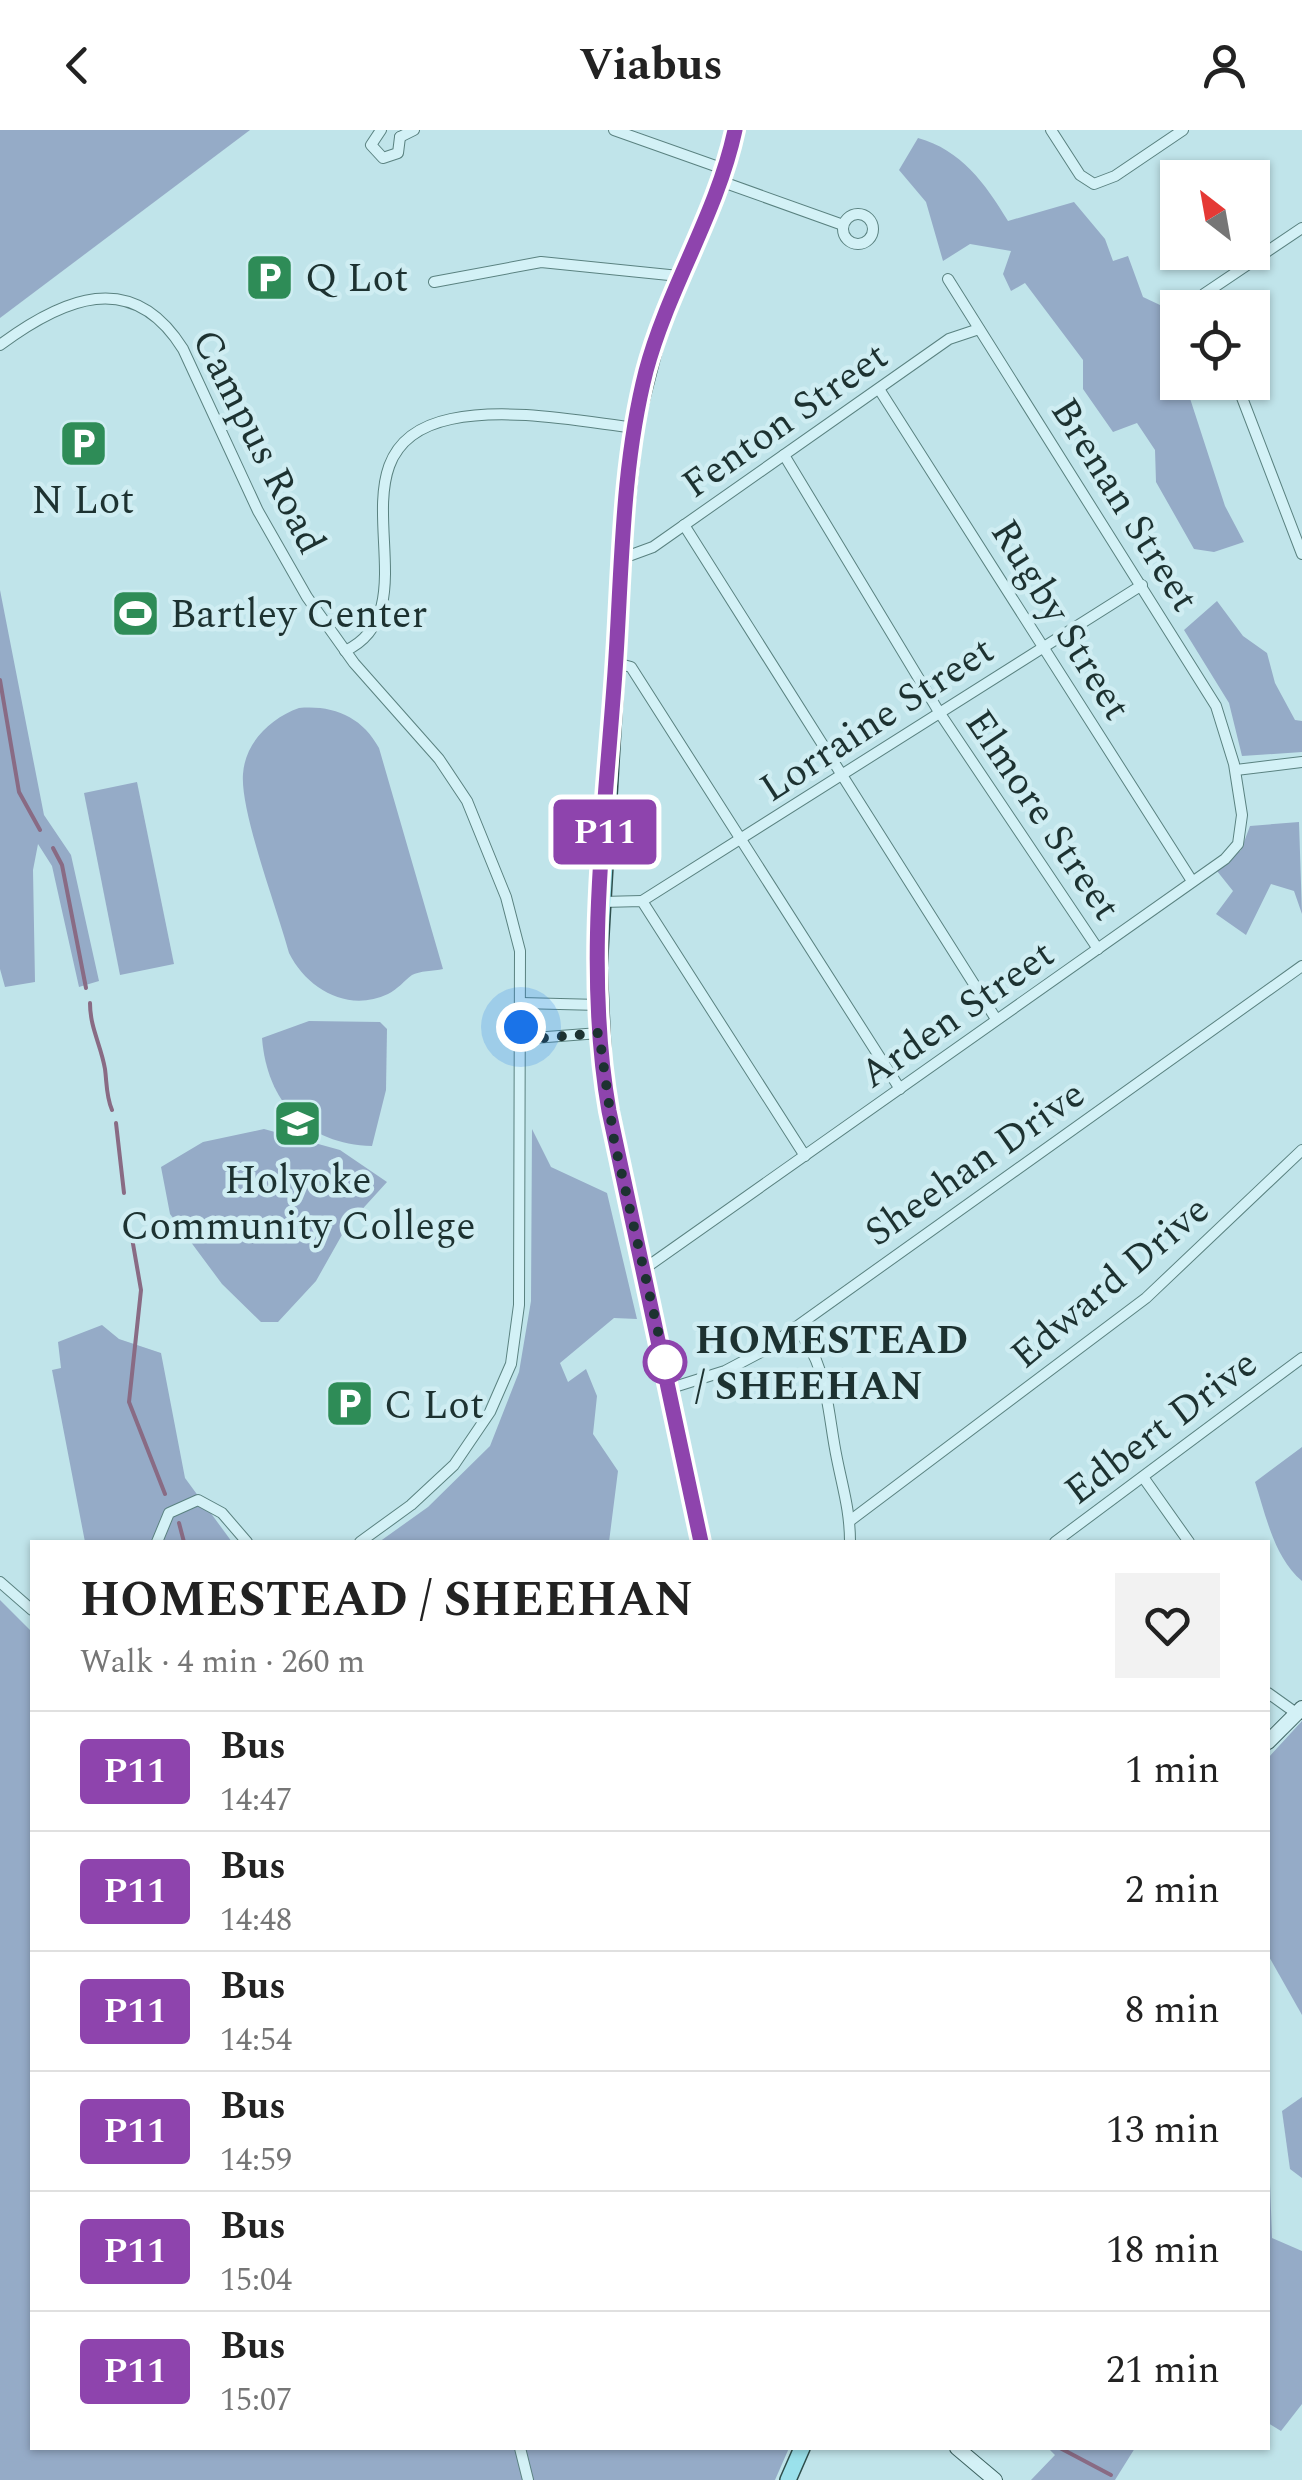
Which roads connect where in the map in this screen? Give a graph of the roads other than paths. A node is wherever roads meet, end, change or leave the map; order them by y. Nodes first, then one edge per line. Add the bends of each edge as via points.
1 (381, 130) edge
2 (414, 130) edge
3 (614, 130) edge
4 (735, 130) edge
5 (1051, 130) edge
6 (1183, 130) edge
7 (396, 134) edge
8 (722, 175) junction
9 (843, 225) dead end
10 (1302, 228) edge
11 (679, 276) junction
12 (948, 279) dead end
13 (434, 282) dead end
14 (1210, 290) edge
15 (979, 328) junction
16 (0, 345) edge
17 (879, 389) junction
18 (1243, 400) edge
19 (634, 428) junction
20 (784, 456) junction
21 (684, 525) junction
22 (1302, 554) edge
23 (622, 558) junction
24 (1142, 585) junction
25 (1043, 646) junction
26 (346, 652) junction
27 (616, 663) junction
28 (940, 712) junction
29 (1302, 762) edge
30 (1236, 770) junction
31 (842, 774) junction
32 (742, 839) junction
33 (1192, 881) junction
34 (642, 901) junction
35 (602, 902) junction
36 (1098, 949) junction
37 (1302, 966) edge
38 (521, 1004) junction
39 (599, 1005) junction
40 (996, 1019) junction
41 (599, 1033) junction
42 (521, 1040) junction
43 (900, 1089) junction
44 (1302, 1150) edge
45 (804, 1156) junction
46 (644, 1270) junction
47 (795, 1327) junction
48 (1302, 1358) edge
49 (671, 1388) junction
50 (1143, 1477) junction
51 (851, 1520) junction
52 (159, 1540) edge
53 (245, 1540) edge
54 (363, 1540) edge
55 (700, 1540) edge
56 (850, 1540) edge
57 (1058, 1540) edge
58 (1188, 1540) edge
59 (0, 1582) edge
60 (30, 1608) edge
61 (1270, 1693) edge
62 (1299, 1710) edge
63 (1270, 1740) edge
64 (520, 2450) edge
65 (801, 2450) edge
66 (959, 2450) edge
67 (528, 2480) edge
68 (788, 2480) edge
69 (994, 2480) edge

1 - 7 street via 372,145 383,158 398,154
2 - 7 street
3 - 8 street
4 - 8 main road
5 - 6 street via 1094,184
8 - 9 street
8 - 11 main road
10 - 14 street
11 - 13 street via 541,262
11 - 19 main road via 652,348
12 - 15 street, Brenan Street
15 - 17 street, Fenton Street via 959,333
15 - 24 street, Brenan Street
16 - 26 street, Campus Road via 59,308 90,298 126,300 156,318 183,349 272,539
17 - 20 street, Fenton Street
17 - 25 street, Rugby Street
18 - 22 street
19 - 23 main road
19 - 26 street via 473,417 444,420 415,436 395,455 384,479 381,614 368,638
20 - 21 street, Fenton Street
20 - 28 street, Elmore Street
21 - 23 street, Fenton Street
21 - 31 street
23 - 27 main road
24 - 25 street, Lorraine Street
24 - 30 street, Brenan Street via 1216,706
25 - 28 street, Lorraine Street
25 - 33 street, Rugby Street
26 - 38 street, Campus Road via 446,769 473,812 515,926
27 - 32 street via 631,667
27 - 35 main road
28 - 31 street, Lorraine Street
28 - 36 street, Elmore Street
29 - 30 street
30 - 33 street, Arden Street via 1238,844
31 - 32 street, Lorraine Street
31 - 40 street
32 - 34 street, Lorraine Street
32 - 43 street
33 - 36 street, Arden Street
34 - 35 street
34 - 45 street
35 - 39 main road
36 - 40 street, Arden Street
37 - 47 street, Sheehan Drive
38 - 39 street
38 - 42 street, Campus Road
39 - 41 main road
40 - 43 street, Arden Street
41 - 42 street
41 - 46 main road
42 - 54 street, Campus Road via 519,1304 506,1381 454,1465
43 - 45 street, Arden Street
44 - 51 street, Edward Drive via 1146,1298
45 - 46 street, Arden Street
46 - 49 main road
47 - 49 street, Sheehan Drive via 734,1368
47 - 51 street via 826,1391
48 - 50 street, Edbert Drive
49 - 55 main road
50 - 57 street, Edbert Drive
50 - 58 street
51 - 56 street
52 - 53 street via 168,1512 198,1500 222,1513
59 - 60 street
61 - 62 street
62 - 63 main road
64 - 67 street
65 - 68 main road
66 - 69 main road

